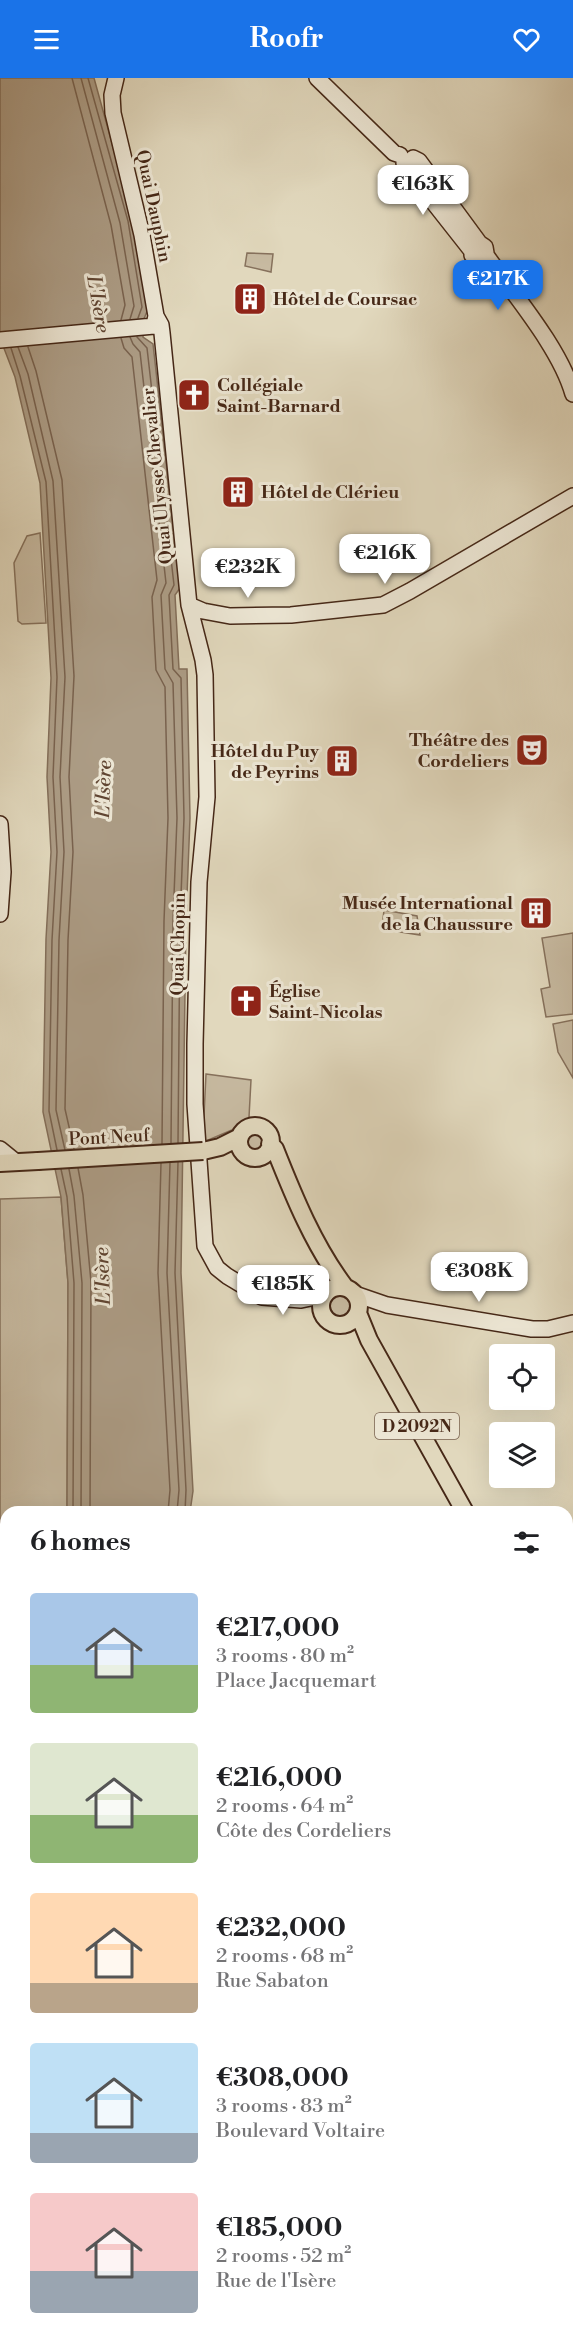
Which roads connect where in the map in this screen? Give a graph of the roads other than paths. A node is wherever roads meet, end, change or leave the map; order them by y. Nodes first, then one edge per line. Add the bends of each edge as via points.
1 (116, 78) edge
2 (317, 78) edge
3 (153, 323) junction
4 (0, 340) edge
5 (570, 375) edge
6 (573, 394) edge
7 (573, 496) edge
8 (194, 615) junction
9 (0, 824) edge
10 (0, 914) edge
11 (241, 1144) junction
12 (0, 1149) edge
13 (266, 1150) junction
14 (8, 1163) edge
15 (343, 1303) junction
16 (573, 1323) edge
17 (462, 1506) edge

1 - 3 main road, Quai Dauphin via 113,112 142,235
2 - 5 main road via 394,153 419,161 531,328 540,330
3 - 4 main road
3 - 8 main road, Quai Ulysse Chevalier via 162,344
5 - 6 main road
7 - 8 main road via 383,604 291,615
8 - 15 main road, Quai Chopin via 205,675 207,797 199,882 195,1104 205,1246 217,1268 267,1298
9 - 10 main road
11 - 13 main road via 252,1157
11 - 13 main road via 250,1127 259,1126 267,1132
11 - 14 main road, Pont Neuf, bridge via 203,1151
12 - 14 main road
13 - 15 main road, D 2092N via 284,1175
15 - 16 main road via 387,1305 532,1329
15 - 17 main road, D 2092N via 369,1340

